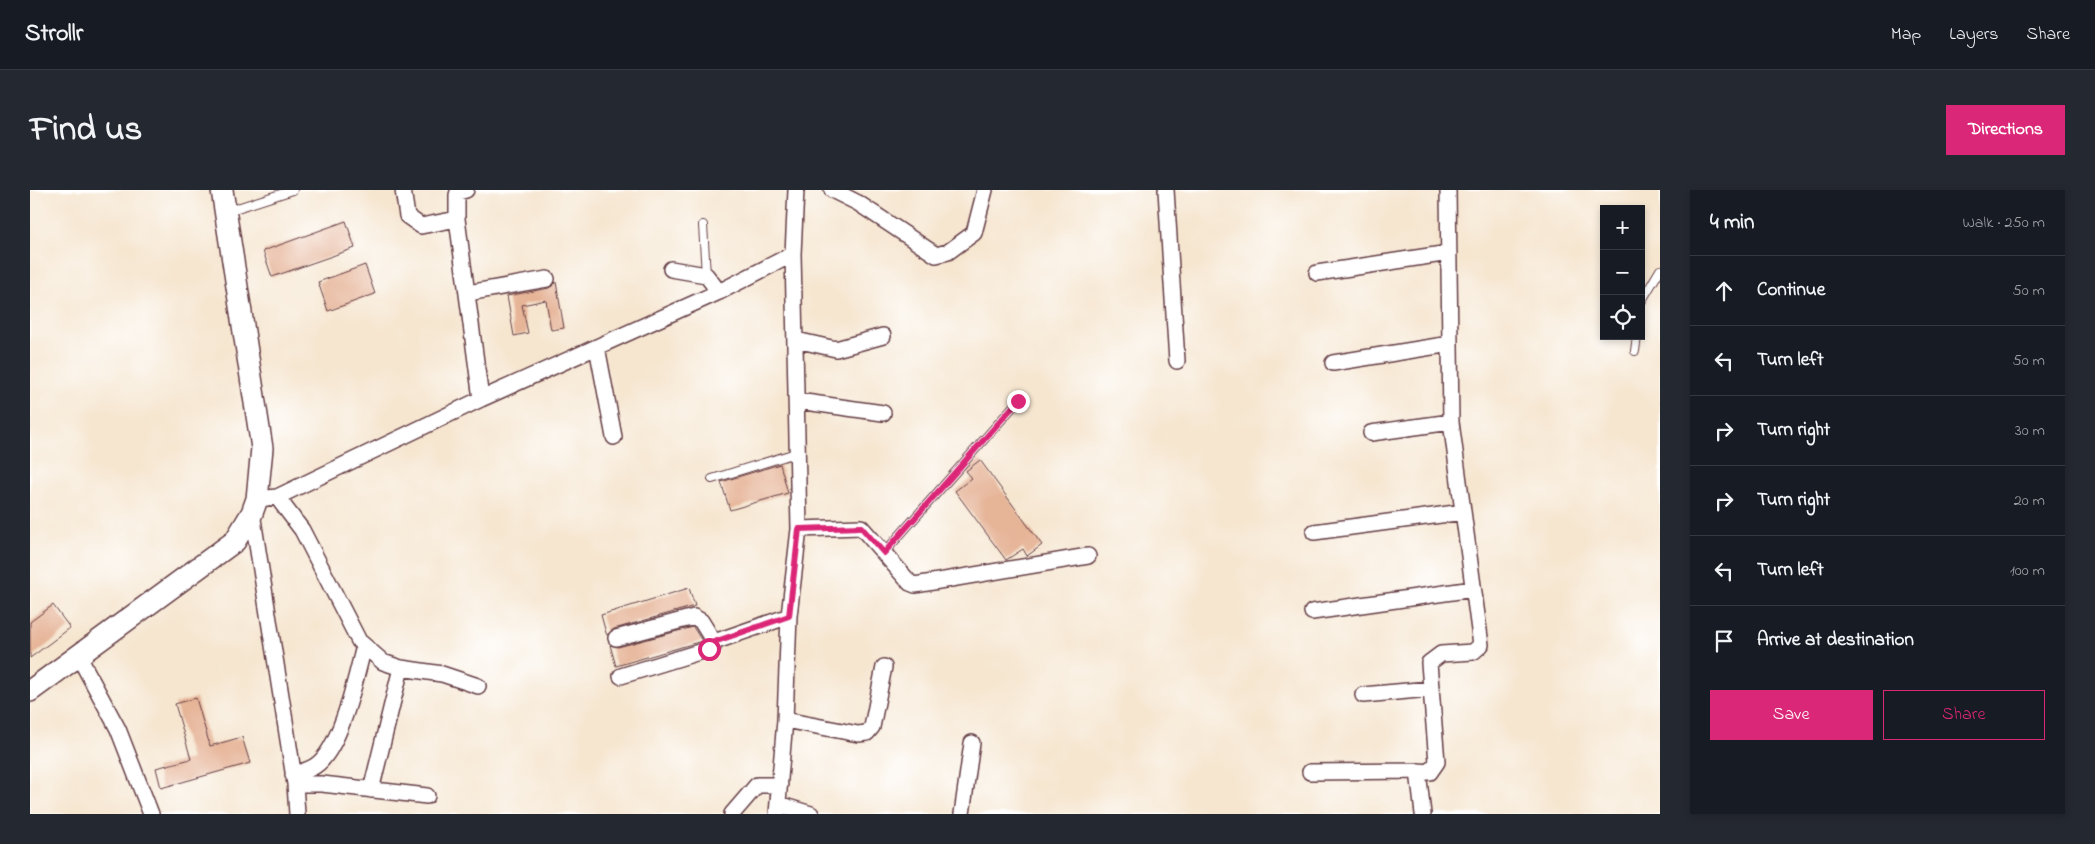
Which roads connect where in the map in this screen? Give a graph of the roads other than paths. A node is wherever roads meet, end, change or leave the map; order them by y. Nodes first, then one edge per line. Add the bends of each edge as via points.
1 (222, 190) edge
2 (292, 190) edge
3 (403, 190) edge
4 (466, 190) edge
5 (796, 190) edge
6 (832, 190) edge
7 (985, 190) edge
8 (1166, 190) edge
9 (1448, 190) edge
10 (225, 212) junction
11 (457, 219) junction
12 (703, 225) dead end
13 (1449, 253) junction
14 (793, 254) junction
15 (671, 269) dead end
16 (1660, 270) edge
17 (1317, 273) dead end
18 (706, 275) junction
19 (547, 279) dead end
20 (719, 292) junction
21 (468, 293) junction
22 (1645, 295) edge
23 (883, 336) dead end
24 (796, 340) junction
25 (1636, 340) edge
26 (1450, 344) junction
27 (597, 347) junction
28 (1635, 351) dead end
29 (1177, 361) dead end
30 (1333, 363) dead end
31 (481, 399) junction
32 (798, 401) junction
33 (1018, 401) dead end
34 (883, 413) dead end
35 (1451, 422) junction
36 (1371, 432) dead end
37 (614, 437) dead end
38 (799, 452) junction
39 (712, 479) dead end
40 (262, 503) junction
41 (1463, 512) junction
42 (799, 529) junction
43 (1314, 532) dead end
44 (884, 553) junction
45 (1088, 556) dead end
46 (1473, 589) junction
47 (1312, 612) dead end
48 (789, 616) junction
49 (616, 638) dead end
50 (714, 642) junction
51 (364, 646) junction
52 (78, 654) junction
53 (884, 667) dead end
54 (401, 668) junction
55 (621, 676) dead end
56 (478, 686) dead end
57 (1430, 689) junction
58 (30, 691) edge
59 (1363, 695) dead end
60 (785, 720) junction
61 (972, 743) dead end
62 (1418, 771) junction
63 (1310, 772) dead end
64 (294, 780) junction
65 (780, 785) junction
66 (371, 790) junction
67 (427, 796) dead end
68 (778, 809) edge
69 (151, 814) edge
70 (296, 814) edge
71 (732, 814) edge
72 (811, 814) edge
73 (962, 814) edge
74 (1423, 814) edge

1 - 10 main road
2 - 10 lane
3 - 11 street via 407,216 421,226
4 - 11 street via 457,195
5 - 14 street
6 - 7 street via 858,203 936,255 948,252 974,233
8 - 29 street
9 - 13 street
10 - 40 main road via 262,448
11 - 21 street
12 - 18 lane
13 - 17 street
13 - 26 street
14 - 20 street
14 - 24 street
15 - 18 street
16 - 22 lane
18 - 20 street
19 - 21 street
20 - 27 street
21 - 31 street
23 - 24 street via 836,349
24 - 32 street
25 - 28 lane
26 - 30 street
26 - 35 street
27 - 31 street
27 - 37 street
31 - 40 street
32 - 34 street
32 - 38 street
33 - 44 lane
35 - 36 street
35 - 41 street
38 - 39 lane
38 - 42 street
40 - 51 street via 302,530
40 - 52 main road via 235,541
40 - 64 street
41 - 43 street
41 - 46 street
42 - 44 street via 861,527
42 - 48 street
44 - 45 street via 915,585
46 - 47 street
46 - 57 street via 1481,645 1473,652 1441,654 1429,663
48 - 50 street
48 - 60 street
49 - 50 street via 694,617 701,621
50 - 55 street via 709,649
51 - 54 street via 383,662
51 - 64 street via 344,718 331,748 315,766
52 - 58 main road
52 - 69 street via 118,729
53 - 60 street via 872,727 867,733
54 - 56 street via 442,674
54 - 66 street
57 - 59 street
57 - 62 street via 1437,762 1430,772
60 - 65 street
61 - 73 street
62 - 63 street
62 - 74 street
64 - 66 street
64 - 70 street
65 - 68 street
65 - 71 street via 757,784
66 - 67 street
68 - 72 street

